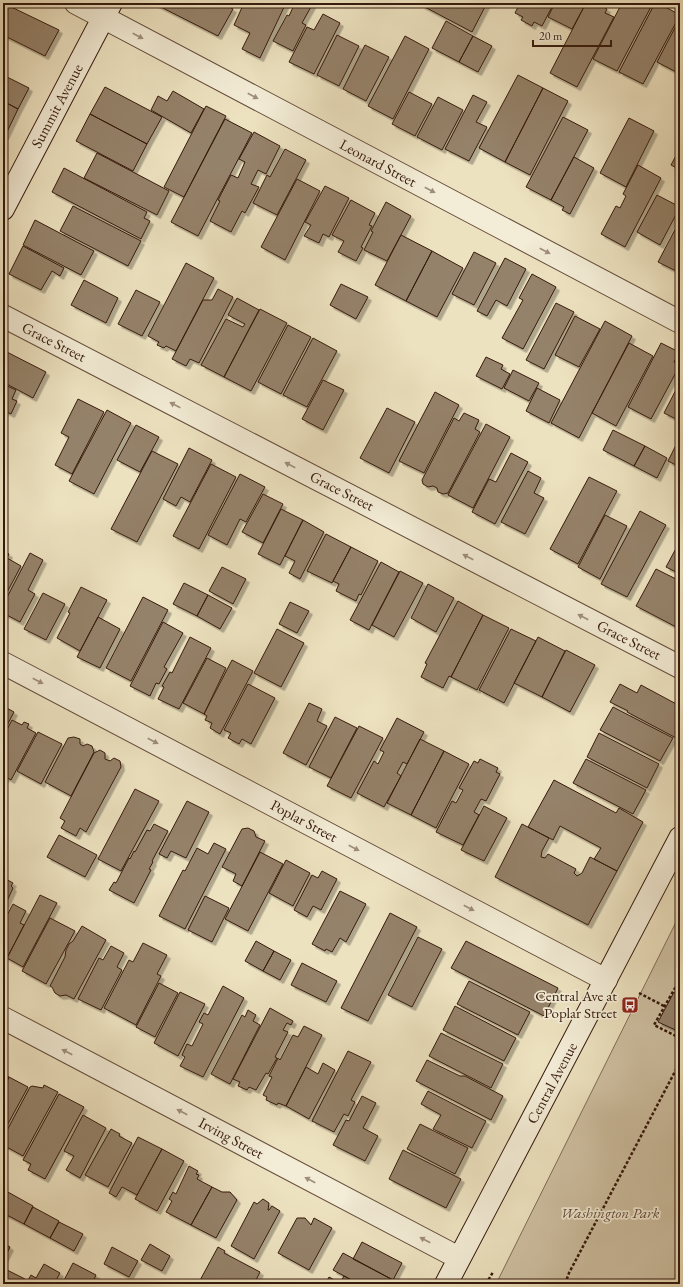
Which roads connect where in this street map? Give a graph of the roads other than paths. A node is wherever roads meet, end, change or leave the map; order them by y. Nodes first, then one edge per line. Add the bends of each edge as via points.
1 (76, 3) edge
2 (107, 10) edge
3 (3, 209) edge
4 (3, 316) edge
5 (680, 322) edge
6 (3, 663) edge
7 (680, 667) edge
8 (680, 838) edge
9 (606, 980) junction
10 (3, 1018) edge
11 (459, 1258) junction
12 (446, 1284) edge

1 - 2 street, Leonard Street
2 - 3 street, Summit Avenue
2 -> 5 street, Leonard Street
7 -> 4 street, Grace Street
6 -> 9 street, Poplar Street
8 - 9 street, Central Avenue
9 - 11 street, Central Avenue
11 -> 10 street, Irving Street
11 - 12 street, Central Avenue

